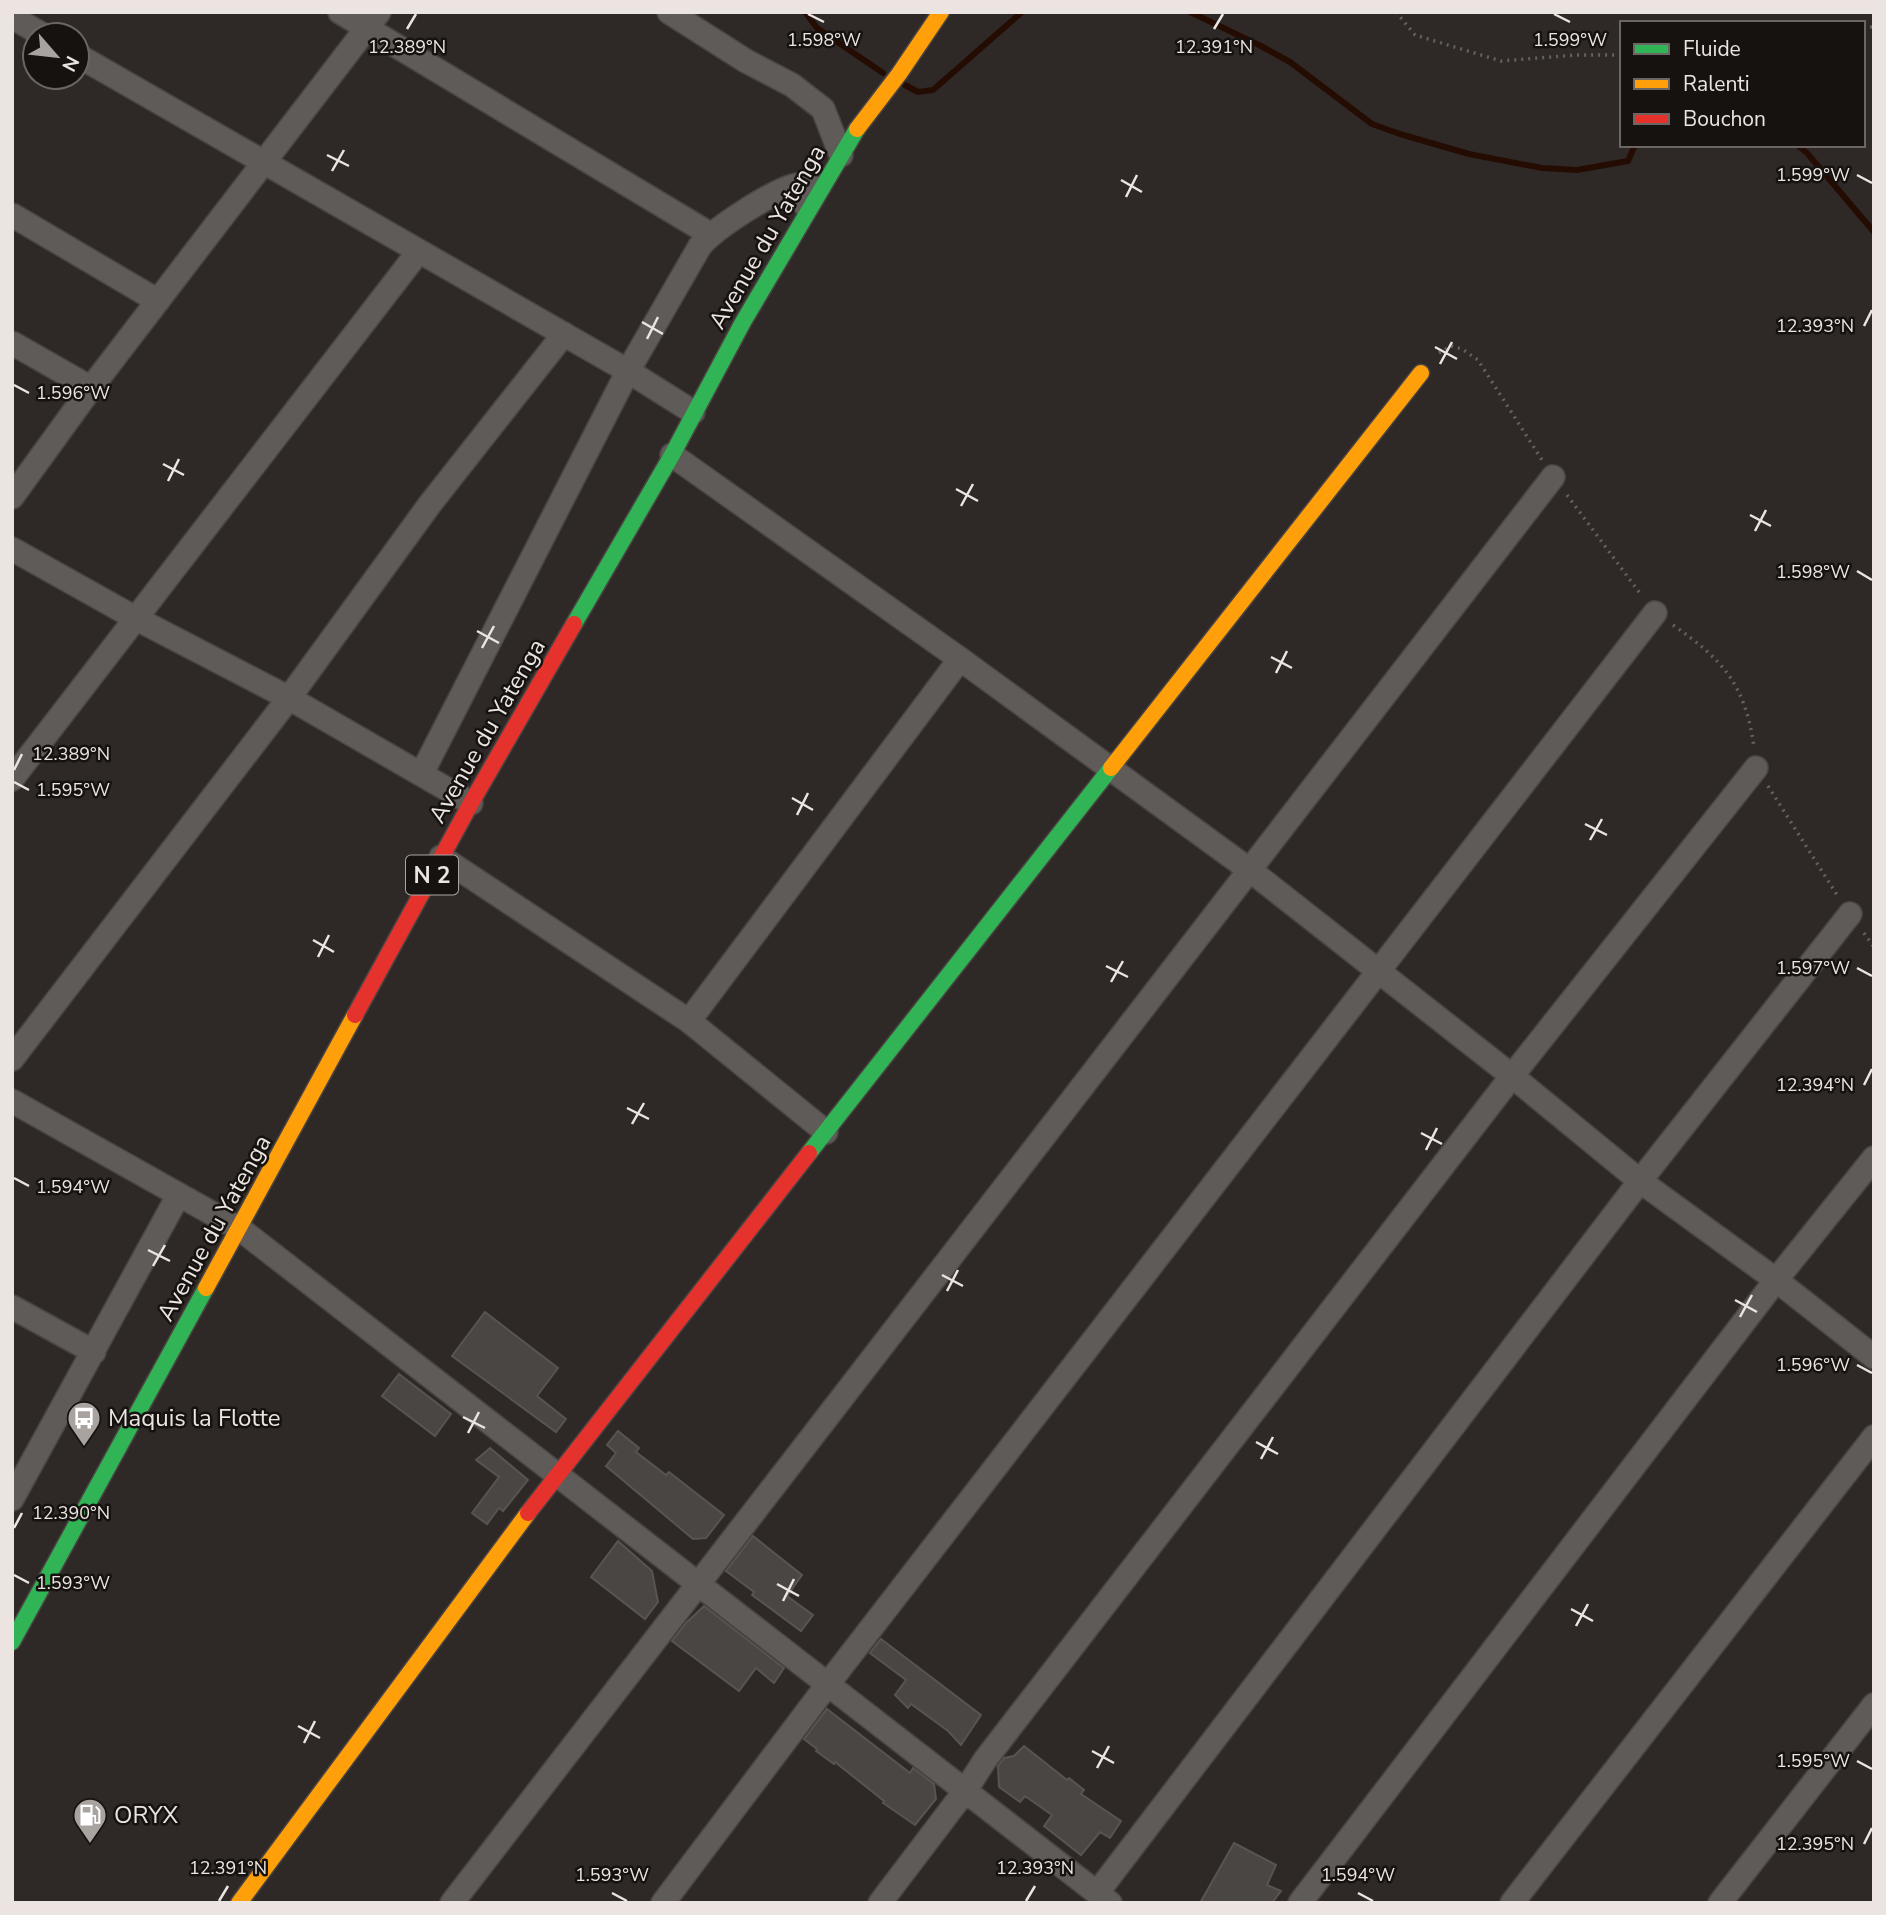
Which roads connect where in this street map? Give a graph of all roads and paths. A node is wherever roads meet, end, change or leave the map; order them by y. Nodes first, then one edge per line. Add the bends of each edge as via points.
1 (340, 12) edge
2 (669, 12) edge
3 (941, 12) edge
4 (1396, 12) edge
5 (372, 20) edge
6 (1620, 55) edge
7 (91, 63) edge
8 (841, 155) junction
9 (265, 162) junction
10 (12, 215) edge
11 (804, 216) junction
12 (710, 234) junction
13 (419, 251) junction
14 (158, 301) junction
15 (564, 334) junction
16 (12, 343) edge
17 (628, 370) junction
18 (1421, 373) dead end
19 (91, 388) junction
20 (693, 412) junction
21 (672, 455) junction
22 (1553, 477) dead end
23 (12, 497) edge
24 (12, 549) edge
25 (1655, 612) dead end
26 (137, 619) junction
27 (960, 659) junction
28 (289, 698) junction
29 (1112, 768) junction
30 (1756, 768) dead end
31 (422, 773) junction
32 (12, 779) edge
33 (471, 803) junction
34 (441, 857) junction
35 (1251, 871) junction
36 (1850, 914) dead end
37 (1379, 971) junction
38 (690, 1021) junction
39 (12, 1059) edge
40 (1512, 1076) junction
41 (12, 1101) edge
42 (826, 1132) junction
43 (1874, 1158) edge
44 (1640, 1181) junction
45 (178, 1196) junction
46 (240, 1229) junction
47 (1776, 1280) junction
48 (12, 1307) edge
49 (94, 1352) junction
50 (1874, 1357) edge
51 (1874, 1437) edge
52 (556, 1475) junction
53 (12, 1499) edge
54 (698, 1584) junction
55 (12, 1642) edge
56 (828, 1684) junction
57 (1874, 1705) edge
58 (965, 1791) junction
59 (1104, 1898) edge
60 (239, 1903) edge
61 (452, 1903) edge
62 (663, 1903) edge
63 (880, 1903) edge
64 (1300, 1903) edge
65 (1512, 1903) edge
66 (1720, 1903) edge

1 - 5 street
2 - 8 street via 823,108
3 - 8 street, Avenue du Yatenga / N 2
4 - 6 path via 1415,35 1501,61
5 - 9 street
5 - 12 street
7 - 9 street
8 - 11 street, Avenue du Yatenga / N 2
9 - 13 street
9 - 14 street
10 - 14 street
11 - 12 street via 810,185 795,185
11 - 20 street, Avenue du Yatenga / N 2
12 - 17 street
13 - 15 street
13 - 26 street
14 - 19 street
15 - 17 street
15 - 28 street via 430,504
16 - 19 street
17 - 20 street
17 - 31 street
18 - 29 street
19 - 23 street
20 - 21 street, Avenue du Yatenga / N 2
21 - 27 street
21 - 33 street, Avenue du Yatenga / N 2
22 - 35 street
24 - 26 street
25 - 37 street
26 - 28 street
26 - 32 street
27 - 29 street
27 - 38 street
28 - 31 street
28 - 39 street
29 - 35 street
29 - 42 street
30 - 40 street
31 - 33 street
33 - 34 street, Avenue du Yatenga / N 2
34 - 38 street
34 - 46 street, Avenue du Yatenga / N 2
35 - 37 street
35 - 54 street
36 - 44 street
37 - 40 street
37 - 56 street
38 - 42 street
40 - 44 street
40 - 58 street
41 - 45 street
42 - 52 street
43 - 47 street
44 - 47 street
44 - 59 street
45 - 46 street
45 - 49 street
46 - 52 street
46 - 55 street, Avenue du Yatenga / N 2
47 - 50 street
47 - 64 street
48 - 49 street
49 - 53 street
51 - 65 street
52 - 54 street
52 - 60 street
54 - 56 street
54 - 61 street
56 - 58 street
56 - 62 street
57 - 66 street
58 - 59 street
58 - 63 street

